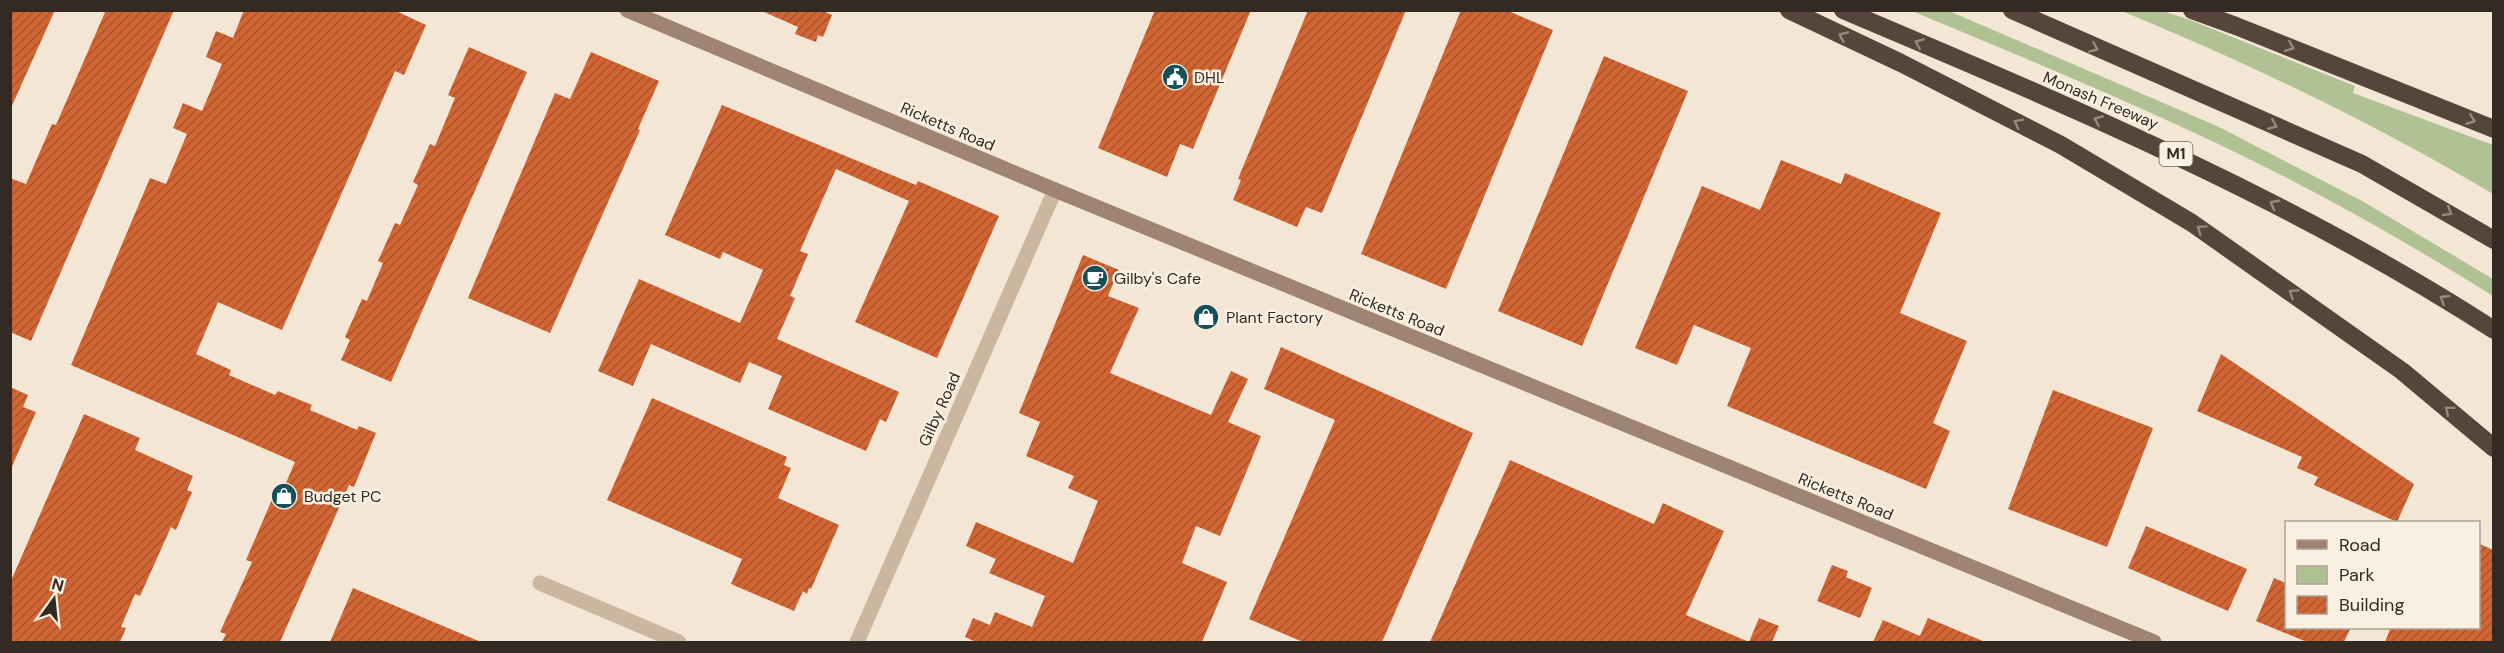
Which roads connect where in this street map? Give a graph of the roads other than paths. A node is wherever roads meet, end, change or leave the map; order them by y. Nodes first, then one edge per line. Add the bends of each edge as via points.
1 (627, 10) edge
2 (1789, 10) edge
3 (1843, 10) edge
4 (2012, 10) edge
5 (2192, 10) edge
6 (2493, 129) edge
7 (1055, 190) junction
8 (2493, 240) edge
9 (2493, 330) edge
10 (2493, 448) edge
11 (540, 583) dead end
12 (680, 642) edge
13 (856, 642) edge
14 (2154, 642) edge

1 - 7 street, Ricketts Road
10 -> 2 highway via 2402,371 2192,223 2061,145
9 -> 3 highway, Monash Freeway / M1 via 2402,274 2239,185 2165,149
4 -> 8 highway via 2362,164
5 -> 6 highway
7 - 13 street, Gilby Road
7 - 14 street, Ricketts Road
11 - 12 street

